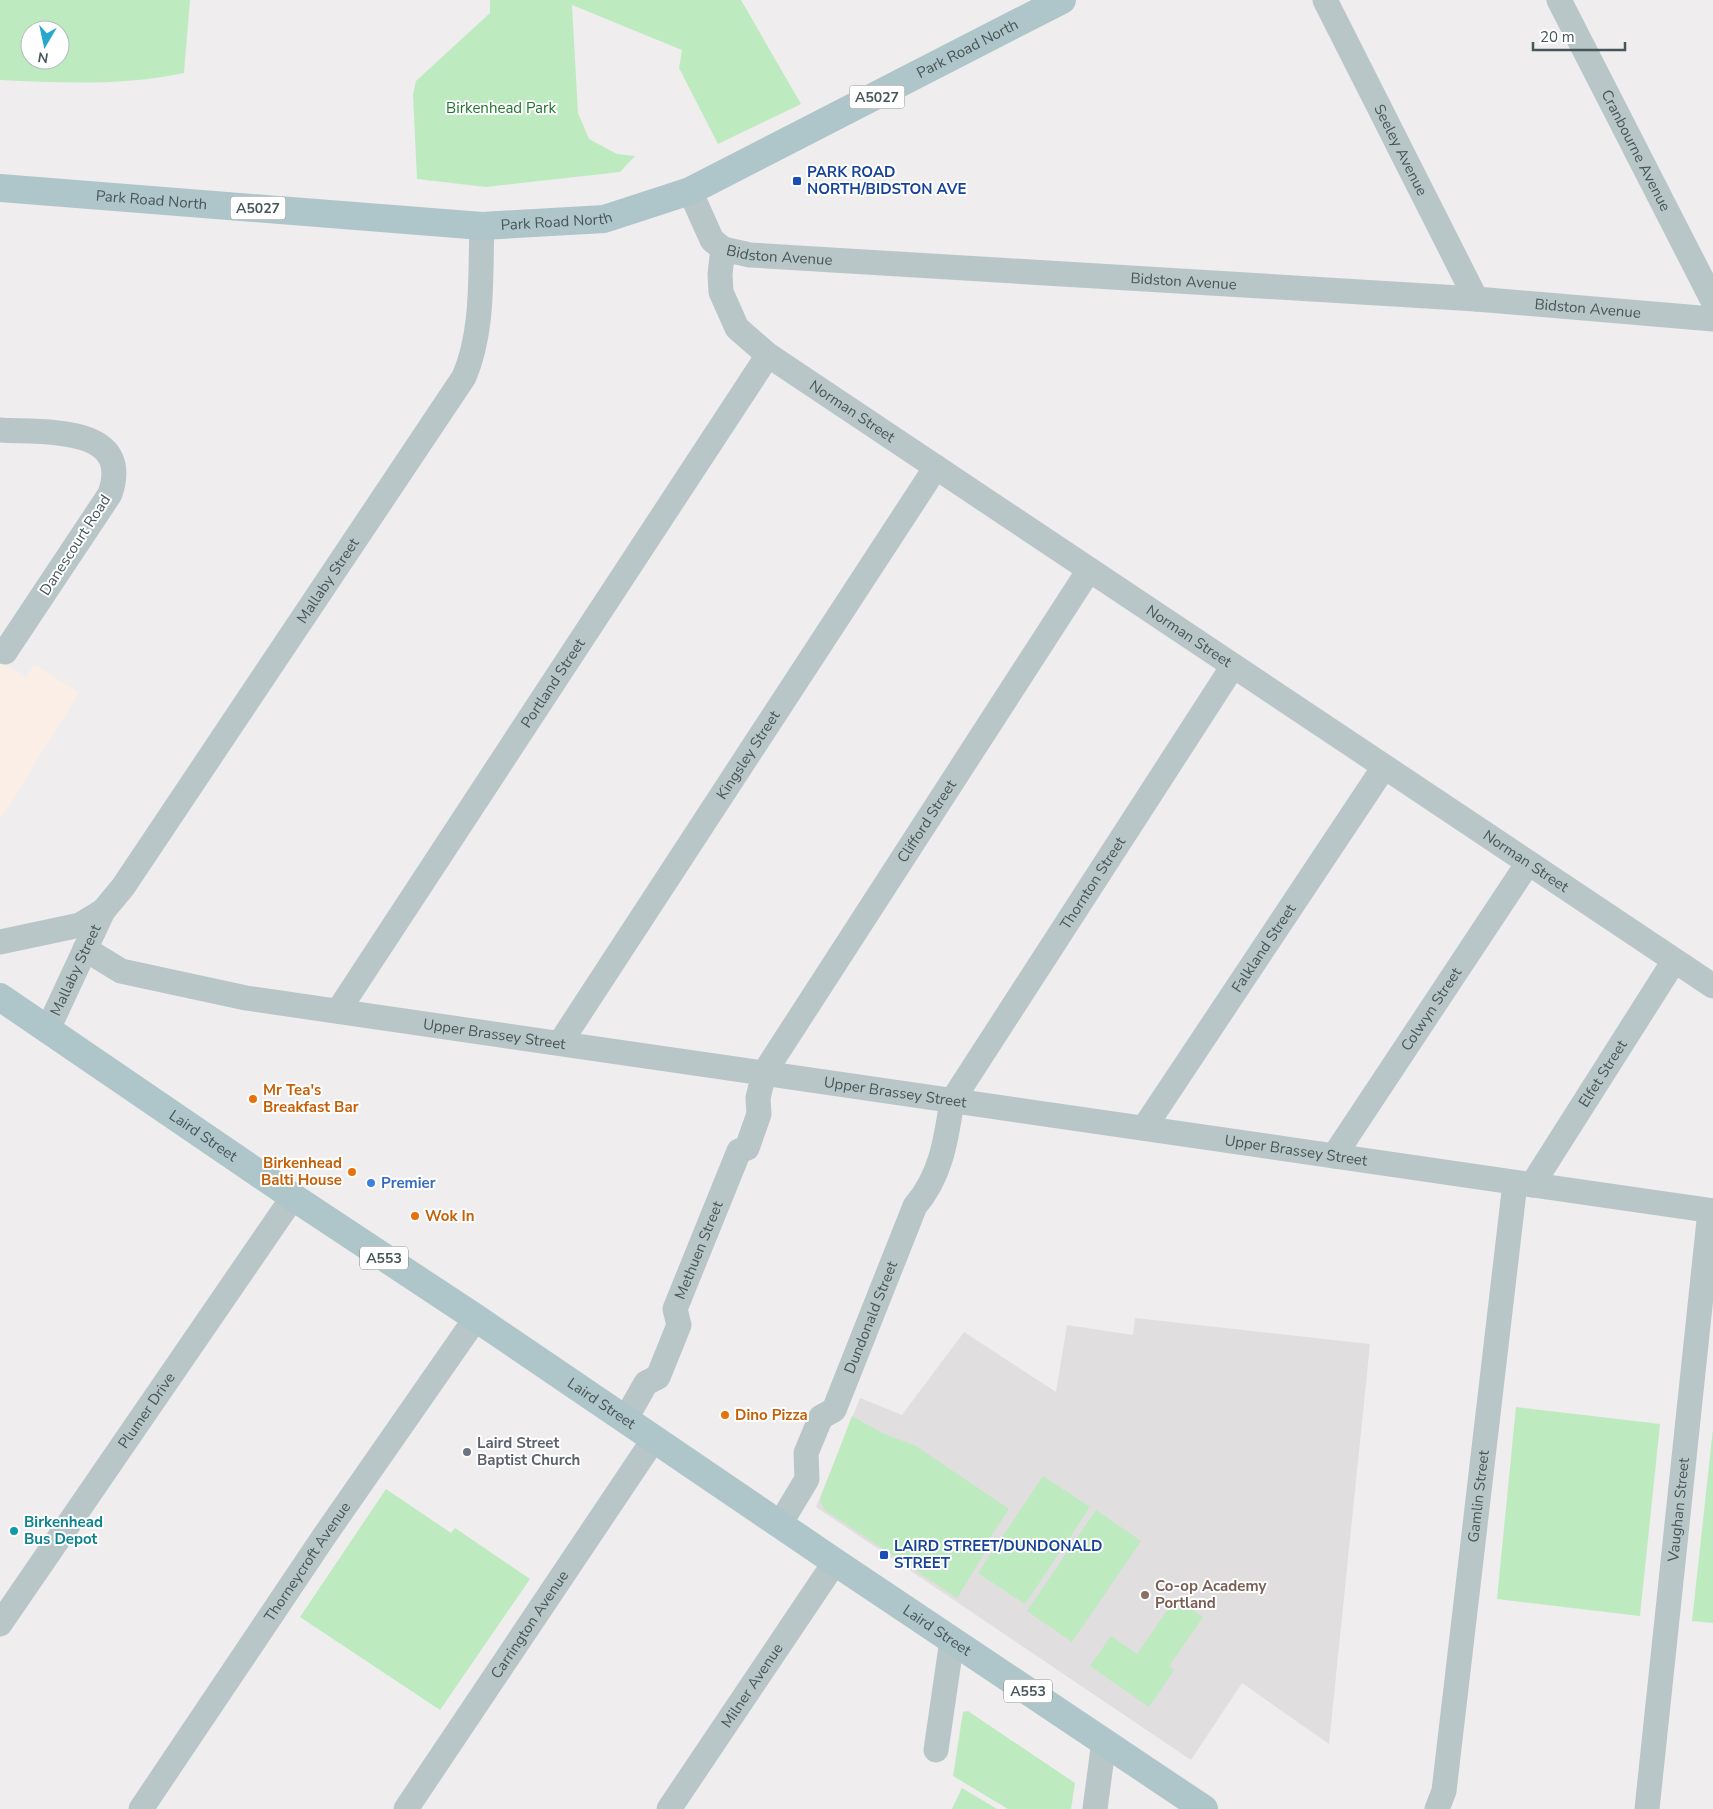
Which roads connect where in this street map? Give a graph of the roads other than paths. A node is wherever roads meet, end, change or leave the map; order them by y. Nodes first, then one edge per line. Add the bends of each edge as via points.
1 (1062, 0) edge
2 (1325, 0) edge
3 (1559, 0) edge
4 (0, 188) edge
5 (690, 191) junction
6 (482, 226) junction
7 (723, 249) junction
8 (1476, 300) junction
9 (1713, 301) edge
10 (1713, 319) edge
11 (768, 355) junction
12 (0, 430) edge
13 (936, 467) junction
14 (1089, 570) junction
15 (4, 652) dead end
16 (1234, 666) junction
17 (1384, 767) junction
18 (1528, 863) junction
19 (103, 911) junction
20 (0, 942) edge
21 (85, 949) junction
22 (1674, 961) junction
23 (1713, 986) edge
24 (0, 997) edge
25 (338, 1011) junction
26 (48, 1030) junction
27 (560, 1043) junction
28 (764, 1073) junction
29 (952, 1101) junction
30 (1144, 1128) junction
31 (1334, 1156) junction
32 (1524, 1184) junction
33 (293, 1197) junction
34 (1711, 1211) edge
35 (476, 1318) junction
36 (625, 1420) junction
37 (654, 1439) junction
38 (780, 1524) junction
39 (835, 1562) junction
40 (0, 1624) edge
41 (952, 1640) junction
42 (1104, 1742) junction
43 (936, 1750) dead end
44 (141, 1809) edge
45 (406, 1809) edge
46 (670, 1809) edge
47 (1095, 1809) edge
48 (1204, 1809) edge
49 (1438, 1809) edge
50 (1647, 1809) edge

1 - 5 main road, Park Road North / A5027
2 - 8 street, Seeley Avenue
3 - 9 street, Cranbourne Avenue
4 - 6 main road, Park Road North / A5027
5 - 6 main road, Park Road North / A5027 via 604,219
5 - 7 street, Bidston Avenue via 712,240
6 - 19 street, Mallaby Street via 477,336 473,357 464,377 124,886
7 - 8 street, Bidston Avenue via 750,255
7 - 11 street, Norman Street via 721,292 737,328
8 - 10 street, Bidston Avenue
11 - 13 street, Norman Street
11 - 25 street, Portland Street
12 - 15 street, Danescourt Road via 92,439 110,456 114,469 110,494
13 - 14 street, Norman Street
13 - 27 street, Kingsley Street
14 - 16 street, Norman Street
14 - 28 street, Clifford Street
16 - 17 street, Norman Street
16 - 29 street, Thornton Street
17 - 18 street, Norman Street
17 - 30 street, Falkland Street
18 - 22 street, Norman Street
18 - 31 street, Colwyn Street
19 - 20 street, Mallaby Street via 80,925
19 - 21 street, Mallaby Street
21 - 25 street, Upper Brassey Street via 121,971 227,994
21 - 26 street, Mallaby Street
22 - 23 street, Norman Street
22 - 32 street, Elfet Street
24 - 26 main road, Laird Street / A553
25 - 27 street, Upper Brassey Street
26 - 33 main road, Laird Street / A553
27 - 28 street, Upper Brassey Street
28 - 29 street, Upper Brassey Street
28 - 36 street, Methuen Street via 758,1098 759,1114 747,1148 739,1151 676,1309 679,1325 658,1377 646,1383
29 - 30 street, Upper Brassey Street
29 - 38 street, Dundonald Street via 945,1149 929,1190 915,1206 834,1410 821,1417 817,1426 806,1453 807,1479
30 - 31 street, Upper Brassey Street
31 - 32 street, Upper Brassey Street
32 - 34 street, Upper Brassey Street
32 - 49 street, Gamlin Street via 1444,1791
33 - 35 main road, Laird Street / A553
33 - 40 street, Plumer Drive
34 - 50 street, Vaughan Street
35 - 36 main road, Laird Street / A553
35 - 44 street, Thorneycroft Avenue
36 - 37 main road, Laird Street / A553
37 - 38 main road, Laird Street / A553
37 - 45 street, Carrington Avenue
38 - 39 main road, Laird Street / A553
39 - 41 main road, Laird Street / A553
39 - 46 street, Milner Avenue
41 - 42 main road, Laird Street / A553
41 - 43 street
42 - 47 street
42 - 48 main road, Laird Street / A553

